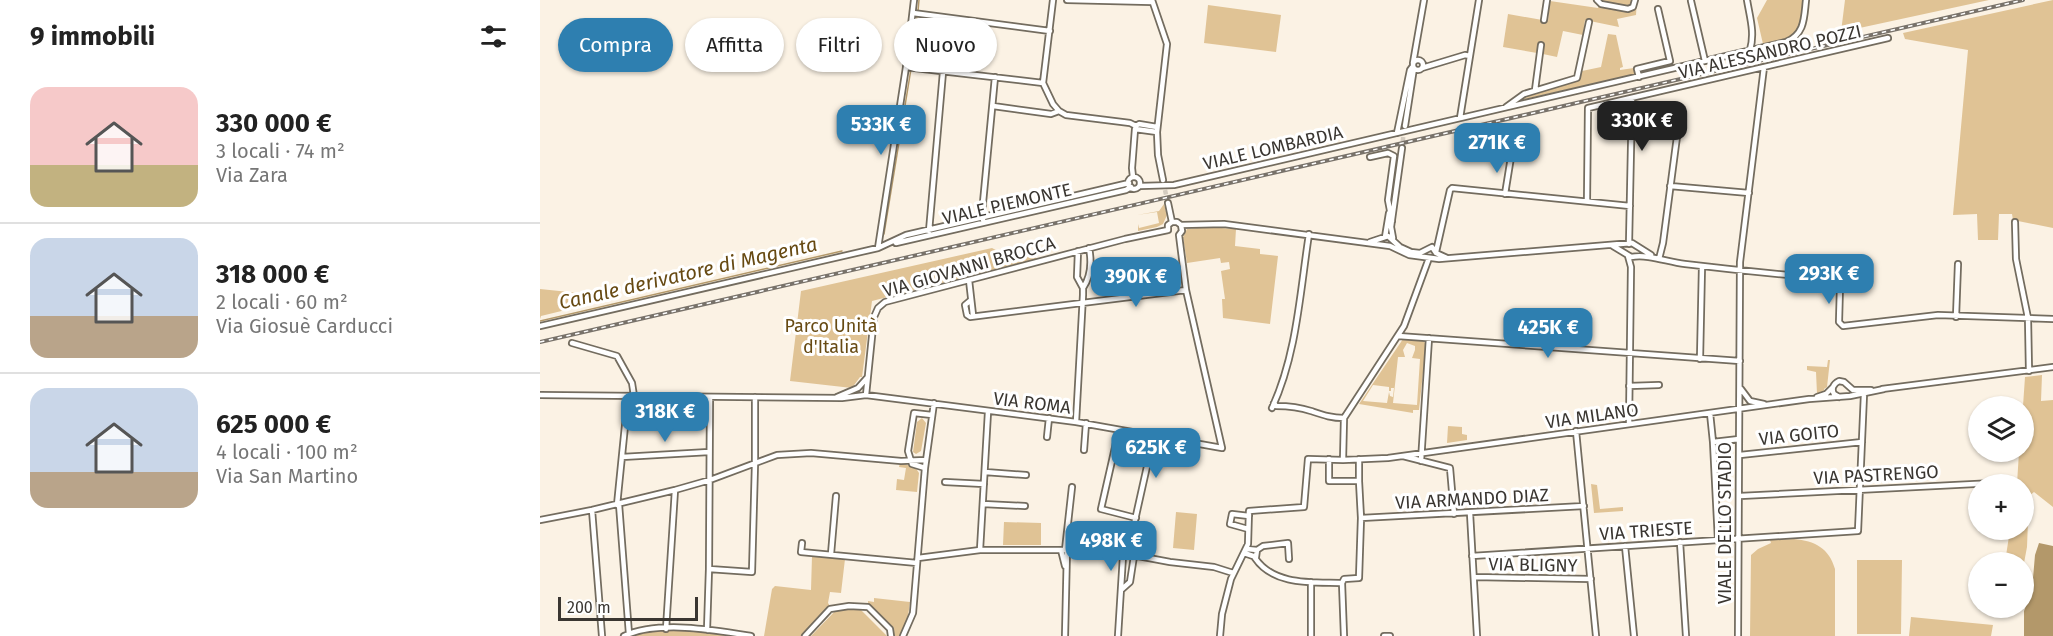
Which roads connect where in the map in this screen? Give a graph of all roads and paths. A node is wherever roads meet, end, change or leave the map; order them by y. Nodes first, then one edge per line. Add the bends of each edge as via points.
1 (914, 0) edge
2 (1053, 0) edge
3 (1067, 0) edge
4 (1424, 0) edge
5 (1479, 0) edge
6 (1547, 0) edge
7 (1598, 0) edge
8 (1635, 0) edge
9 (1747, 0) edge
10 (1806, 0) edge
11 (1152, 1) edge
12 (1691, 1) edge
13 (1658, 9) dead end
14 (916, 14) junction
15 (915, 18) edge
16 (1544, 20) dead end
17 (1589, 22) dead end
18 (1050, 31) junction
19 (1888, 38) dead end
20 (1541, 45) dead end
21 (1750, 50) junction
22 (1414, 53) junction
23 (1470, 56) junction
24 (1705, 61) junction
25 (1421, 65) junction
26 (1413, 66) junction
27 (1764, 67) junction
28 (908, 72) edge
29 (943, 72) joint
30 (995, 77) junction
31 (1639, 77) junction
32 (1413, 79) junction
33 (1042, 83) junction
34 (1535, 90) junction
35 (1632, 98) junction
36 (993, 106) junction
37 (1504, 108) junction
38 (1059, 111) junction
39 (1460, 118) junction
40 (1405, 126) tunnel mouth
41 (1136, 128) junction
42 (1157, 129) junction
43 (1631, 129) junction
44 (1397, 133) junction
45 (1402, 148) tunnel mouth
46 (1370, 157) dead end
47 (1511, 157) dead end
48 (1133, 177) junction
49 (1163, 180) dead end
50 (1140, 183) junction
51 (1130, 185) junction
52 (1670, 186) junction
53 (1505, 194) junction
54 (1749, 194) junction
55 (1394, 196) junction
56 (1587, 201) junction
57 (1168, 203) tunnel mouth
58 (1630, 206) junction
59 (1389, 211) junction
60 (983, 221) junction
61 (1392, 221) junction
62 (1172, 222) junction
63 (2015, 222) dead end
64 (1181, 225) junction
65 (1168, 230) junction
66 (930, 233) junction
67 (1310, 234) junction
68 (1179, 235) junction
69 (1384, 238) junction
70 (1393, 239) junction
71 (1364, 242) junction
72 (1630, 244) junction
73 (1613, 246) junction
74 (1389, 247) junction
75 (878, 248) junction
76 (1089, 248) junction
77 (1426, 250) junction
78 (1078, 251) junction
79 (1436, 252) junction
80 (1627, 253) junction
81 (1637, 253) junction
82 (1430, 258) junction
83 (1447, 258) junction
84 (1659, 259) junction
85 (1958, 264) dead end
86 (1702, 266) junction
87 (1631, 267) junction
88 (1740, 270) junction
89 (969, 280) junction
90 (1083, 288) junction
91 (1186, 290) junction
92 (1083, 303) junction
93 (1956, 317) junction
94 (2028, 318) junction
95 (2053, 319) edge
96 (540, 326) edge
97 (1398, 336) junction
98 (1428, 338) junction
99 (572, 343) dead end
100 (1629, 354) junction
101 (1700, 359) junction
102 (1740, 361) junction
103 (2053, 368) edge
104 (2029, 371) junction
105 (869, 372) junction
106 (1659, 385) dead end
107 (1629, 386) junction
108 (1740, 386) junction
109 (1847, 386) junction
110 (860, 387) junction
111 (1832, 388) junction
112 (1884, 389) junction
113 (867, 392) junction
114 (1864, 394) junction
115 (540, 395) edge
116 (631, 396) junction
117 (860, 396) junction
118 (710, 397) junction
119 (755, 397) junction
120 (1841, 397) junction
121 (831, 398) junction
122 (1809, 399) junction
123 (934, 403) junction
124 (1775, 404) junction
125 (1739, 409) junction
126 (988, 412) junction
127 (1710, 413) junction
128 (932, 415) junction
129 (1048, 418) junction
130 (1344, 418) junction
131 (1076, 422) junction
132 (1086, 423) junction
133 (1629, 424) junction
134 (1119, 430) junction
135 (1576, 431) junction
136 (1154, 435) junction
137 (1047, 437) dead end
138 (1739, 439) junction
139 (1713, 442) junction
140 (1862, 442) junction
141 (1084, 450) dead end
142 (710, 452) junction
143 (1420, 453) junction
144 (1740, 455) junction
145 (1401, 456) junction
146 (622, 457) junction
147 (1329, 459) junction
148 (1359, 459) junction
149 (909, 460) junction
150 (926, 460) junction
151 (1343, 460) junction
152 (1421, 460) junction
153 (755, 464) junction
154 (925, 468) junction
155 (985, 472) junction
156 (1026, 475) dead end
157 (710, 480) junction
158 (1359, 481) junction
159 (945, 482) dead end
160 (984, 484) junction
161 (1968, 484) edge
162 (1072, 487) dead end
163 (1859, 489) junction
164 (675, 490) junction
165 (836, 496) dead end
166 (1740, 496) junction
167 (983, 504) junction
168 (618, 505) junction
169 (1025, 506) dead end
170 (1584, 506) junction
171 (592, 510) junction
172 (1249, 513) junction
173 (1454, 513) junction
174 (1470, 513) junction
175 (1361, 518) junction
176 (1136, 519) junction
177 (540, 520) edge
178 (1248, 529) junction
179 (1739, 538) junction
180 (1718, 540) junction
181 (1680, 542) junction
182 (802, 543) dead end
183 (1625, 546) junction
184 (1587, 548) junction
185 (980, 550) junction
186 (1064, 550) junction
187 (1257, 550) junction
188 (1246, 551) junction
189 (831, 554) junction
190 (1125, 556) junction
191 (1134, 556) junction
192 (1472, 556) junction
193 (1255, 558) junction
194 (1289, 559) dead end
195 (917, 561) junction
196 (709, 569) junction
197 (1233, 573) junction
198 (1474, 577) junction
199 (1591, 579) junction
200 (1311, 582) junction
201 (1342, 583) junction
202 (1121, 590) junction
203 (666, 629) junction
204 (706, 630) junction
205 (627, 635) edge
206 (602, 636) edge
207 (751, 636) edge
208 (806, 636) edge
209 (891, 636) edge
210 (903, 636) edge
211 (1065, 636) edge
212 (1118, 636) edge
213 (1220, 636) edge
214 (1311, 636) edge
215 (1344, 636) edge
216 (1384, 636) edge
217 (1390, 636) edge
218 (1477, 636) edge
219 (1596, 636) edge
220 (1634, 636) edge
221 (1686, 636) edge
222 (1738, 636) edge

1 - 14 street
2 - 18 street
3 - 11 street
4 - 22 street
5 - 23 street
6 - 16 street
7 - 8 street via 1628,9
9 - 21 street via 1753,30
10 - 21 street, VIALE LOMBARDIA via 1799,33 1786,42
11 - 42 street via 1167,44
12 - 24 street
13 - 31 street via 1670,61 1637,69
14 - 15 street
14 - 18 street
17 - 34 street via 1577,78
18 - 33 street
19 - 27 street, VIA ALESSANDRO POZZI
20 - 34 street
21 - 24 street, VIALE LOMBARDIA
22 - 25 street
22 - 26 street
23 - 25 street
23 - 39 street
24 - 31 street, VIALE LOMBARDIA
25 - 26 street
25 - 26 street via 1415,61
25 - 32 street
26 - 32 street
26 - 44 street
27 - 35 street, VIA ALESSANDRO POZZI
27 - 54 street, VIALE DELLO STADIO
28 - 75 street
29 - 30 street
29 - 66 street
30 - 33 street
30 - 36 street
31 - 37 street, VIALE LOMBARDIA
32 - 40 street
33 - 38 street
34 - 37 street
35 - 43 street
35 - 56 street, VIA ALESSANDRO POZZI via 1588,108
36 - 38 street via 1051,114
36 - 60 street
37 - 39 street, VIALE LOMBARDIA
38 - 41 street via 1130,123
39 - 44 street, VIALE LOMBARDIA
41 - 42 street
41 - 48 street
42 - 49 street
43 - 52 street via 1677,128
43 - 58 street
44 - 50 street, VIALE LOMBARDIA via 1174,185
45 - 55 street
46 - 59 street via 1388,153 1394,156
47 - 53 street
48 - 50 street
48 - 51 street
50 - 51 street, VIALE PIEMONTE via 1136,189
51 - 60 street, VIALE PIEMONTE via 1126,190
52 - 54 street
52 - 84 street
53 - 56 street
53 - 79 street via 1451,188
54 - 88 street, VIALE DELLO STADIO
55 - 59 street
55 - 61 street
56 - 58 street
57 - 62 street
58 - 72 street
59 - 61 street
59 - 69 street
60 - 66 street, VIALE PIEMONTE
61 - 70 street
62 - 64 street
62 - 65 street
63 - 94 street via 2016,259
64 - 67 street via 1224,224
64 - 68 street
65 - 68 street
65 - 76 street, VIA GIOVANNI BROCCA
66 - 75 street, VIALE PIEMONTE via 906,235
67 - 71 street
67 - 130 street via 1292,346 1273,406
68 - 91 street
69 - 70 street
69 - 71 street
69 - 74 street via 1383,244
70 - 74 street
70 - 77 street via 1411,252
71 - 74 street
72 - 73 street
72 - 80 street
72 - 81 street
73 - 80 street
73 - 83 street
74 - 82 street
75 - 96 street, VIALE PIEMONTE
76 - 78 street, VIA GIOVANNI BROCCA
76 - 90 street via 1090,277
77 - 79 street via 1432,248
77 - 82 street
78 - 89 street, VIA GIOVANNI BROCCA
78 - 90 street via 1077,277
79 - 82 street
79 - 83 street
80 - 81 street
80 - 87 street
81 - 84 street
81 - 87 street
82 - 83 street
82 - 97 street
84 - 86 street
85 - 93 street
86 - 88 street
86 - 101 street
87 - 100 street
88 - 93 street via 1837,281 1841,290 1839,322 1844,326 1938,315
88 - 102 street, VIALE DELLO STADIO
89 - 92 street via 971,300 965,305 966,315
89 - 105 street, VIA GIOVANNI BROCCA via 881,305 874,317
90 - 92 street
91 - 92 street
91 - 136 street, VIA ROMA via 1222,448
92 - 131 street
93 - 94 street
94 - 95 street
94 - 104 street
97 - 98 street
97 - 130 street
98 - 100 street
98 - 143 street
99 - 116 street via 617,356 632,383
100 - 101 street
100 - 107 street
101 - 102 street
102 - 108 street, VIALE DELLO STADIO
103 - 104 street, VIA MILANO
104 - 112 street, VIA MILANO
105 - 110 street, VIA GIOVANNI BROCCA
105 - 113 street, VIA GIOVANNI BROCCA
106 - 107 street
107 - 133 street
108 - 124 street, VIA MILANO via 1748,400
108 - 125 street, VIALE DELLO STADIO
109 - 111 street via 1839,381
109 - 112 street, VIA MILANO via 1857,391
109 - 120 street via 1847,393
110 - 113 street, VIA ROMA
110 - 117 street
110 - 121 street
111 - 120 street
111 - 122 street, VIA MILANO
112 - 114 street, VIA MILANO
113 - 117 street
113 - 123 street, VIA ROMA
114 - 120 street, VIA MILANO
114 - 140 street
115 - 116 street
116 - 118 street
116 - 146 street
117 - 121 street
118 - 119 street
118 - 142 street
119 - 121 street
119 - 153 street
120 - 122 street, VIA MILANO
122 - 124 street, VIA MILANO
123 - 126 street, VIA ROMA
123 - 128 street
124 - 125 street, VIA MILANO
125 - 127 street, VIA MILANO
125 - 138 street, VIALE DELLO STADIO
126 - 129 street, VIA ROMA
126 - 155 street
127 - 133 street, VIA MILANO
127 - 139 street
128 - 149 street via 914,414
128 - 150 street
129 - 131 street, VIA ROMA
129 - 137 street
130 - 151 street
131 - 132 street, VIA ROMA
132 - 134 street, VIA ROMA
132 - 141 street
133 - 135 street, VIA MILANO
134 - 136 street, VIA ROMA
134 - 176 street via 1101,509
135 - 143 street, VIA MILANO
135 - 170 street
136 - 176 street
138 - 139 street
138 - 144 street, VIALE DELLO STADIO
139 - 180 street
140 - 144 street, VIA GOITO
140 - 163 street
142 - 146 street
142 - 157 street
143 - 145 street, VIA MILANO
143 - 152 street
144 - 166 street, VIALE DELLO STADIO
145 - 148 street
145 - 152 street
146 - 168 street
147 - 151 street
147 - 158 street via 1329,481
147 - 172 street via 1308,459 1304,507
148 - 151 street
148 - 158 street
149 - 150 street
149 - 153 street via 810,453 777,455
149 - 154 street
150 - 154 street
152 - 173 street via 1450,468
153 - 157 street
153 - 196 street via 752,572
154 - 195 street
155 - 156 street
155 - 160 street
157 - 164 street
157 - 196 street
158 - 175 street
159 - 160 street
160 - 167 street
161 - 163 street, VIA PASTRENGO
162 - 186 street
163 - 166 street, VIA PASTRENGO
163 - 179 street, VIA TRIESTE via 1858,531
164 - 168 street
164 - 203 street
165 - 189 street
166 - 179 street, VIALE DELLO STADIO
167 - 169 street
167 - 185 street
168 - 171 street
168 - 205 street
170 - 174 street, VIA ARMANDO DIAZ
170 - 184 street
171 - 177 street
171 - 206 street
172 - 178 street
172 - 178 street via 1232,514 1230,524
173 - 174 street, VIA ARMANDO DIAZ
173 - 175 street, VIA ARMANDO DIAZ
174 - 192 street
175 - 201 street via 1359,579 1344,579
176 - 190 street
178 - 188 street
179 - 180 street, VIA TRIESTE
179 - 222 street, VIALE DELLO STADIO
180 - 181 street, VIA TRIESTE
181 - 183 street, VIA TRIESTE
181 - 221 street
182 - 189 street via 801,552
183 - 184 street, VIA TRIESTE
183 - 220 street
184 - 192 street, VIA TRIESTE
184 - 199 street
185 - 186 street
185 - 195 street
186 - 190 street
186 - 211 street
187 - 188 street
187 - 193 street
187 - 194 street via 1288,543
188 - 193 street
188 - 197 street
189 - 195 street
190 - 191 street
190 - 202 street
191 - 197 street
191 - 202 street via 1130,582
192 - 198 street
193 - 200 street via 1286,579
195 - 210 street via 911,618
196 - 204 street
197 - 213 street via 1224,601
198 - 199 street, VIA BLIGNY
198 - 218 street
199 - 219 street
200 - 201 street
200 - 214 street
201 - 215 street
202 - 212 street
203 - 204 street
203 - 205 street
204 - 207 street
208 - 209 street via 830,609 849,606 868,608 890,629
216 - 217 street

